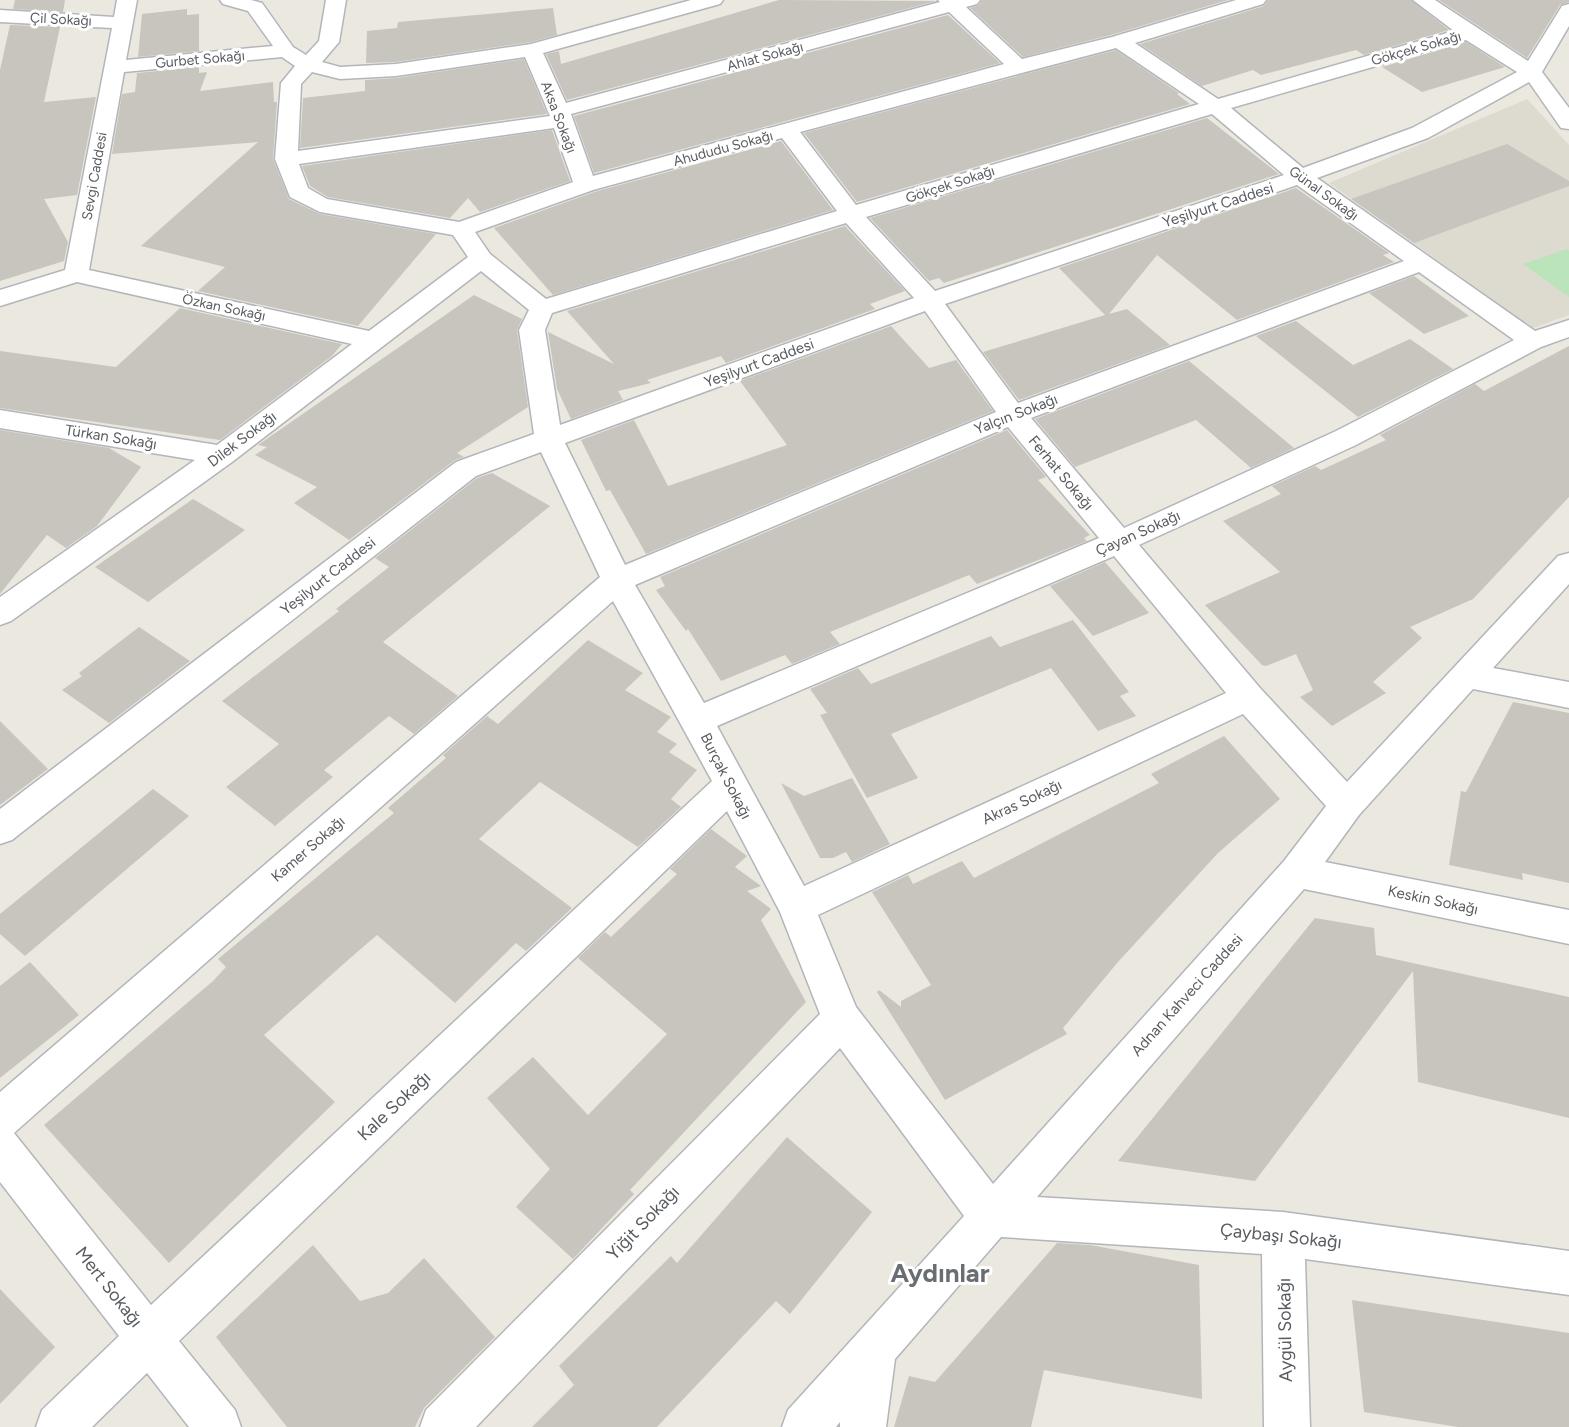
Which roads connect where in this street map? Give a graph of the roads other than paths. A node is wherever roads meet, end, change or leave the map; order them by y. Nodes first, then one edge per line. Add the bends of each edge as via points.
1 (127, 0) edge
2 (230, 0) edge
3 (336, 0) edge
4 (633, 0) edge
5 (713, 0) edge
6 (1256, 0) edge
7 (1423, 0) edge
8 (1561, 0) edge
9 (957, 2) edge
10 (1569, 3) edge
11 (1569, 10) edge
12 (0, 16) edge
13 (653, 18) junction
14 (123, 23) junction
15 (1469, 33) junction
16 (1119, 42) junction
17 (532, 50) junction
18 (286, 51) junction
19 (305, 64) junction
20 (1018, 66) junction
21 (114, 68) junction
22 (1532, 72) junction
23 (1215, 106) junction
24 (560, 116) junction
25 (1569, 123) edge
26 (788, 131) junction
27 (286, 159) junction
28 (1300, 177) junction
29 (585, 185) junction
30 (852, 215) junction
31 (461, 229) junction
32 (481, 259) junction
33 (1422, 263) junction
34 (76, 274) junction
35 (0, 298) edge
36 (930, 301) junction
37 (542, 308) junction
38 (1569, 328) edge
39 (372, 340) junction
40 (1532, 341) junction
41 (1013, 415) junction
42 (0, 419) edge
43 (549, 440) junction
44 (222, 455) junction
45 (1119, 542) junction
46 (1569, 564) edge
47 (617, 580) junction
48 (0, 613) edge
49 (1465, 675) junction
50 (1569, 695) edge
51 (1248, 697) junction
52 (697, 720) junction
53 (730, 786) junction
54 (1347, 805) junction
55 (0, 829) edge
56 (1297, 872) junction
57 (796, 907) junction
58 (1569, 927) edge
59 (842, 1019) junction
60 (0, 1119) edge
61 (0, 1148) edge
62 (990, 1215) junction
63 (1283, 1233) junction
64 (1569, 1273) edge
65 (150, 1340) junction
66 (873, 1354) junction
67 (59, 1427) edge
68 (218, 1427) edge
69 (443, 1427) edge
70 (805, 1427) edge
71 (863, 1427) edge
72 (1287, 1427) edge

1 - 14 street, Sevgi Caddesi
2 - 18 street via 255,7
3 - 19 street via 329,42
4 - 13 street
5 - 13 street
6 - 16 street, Ahududu Sokağı
7 - 15 street
8 - 10 street
9 - 20 street
9 - 24 street, Ahlat Sokağı
11 - 22 street
12 - 14 street, Çil Sokağı
13 - 17 street
14 - 21 street, Sevgi Caddesi
15 - 22 street
15 - 23 street, Gökçek Sokağı
16 - 20 street, Ahududu Sokağı
16 - 23 street, Günal Sokağı
17 - 19 street via 396,70 340,73
17 - 24 street, Aksa Sokağı
18 - 19 street
18 - 21 street, Gurbet Sokağı
19 - 27 street, Ahududu Sokağı via 291,83
20 - 26 street, Ahududu Sokağı
21 - 34 street, Sevgi Caddesi
22 - 25 street
22 - 28 street, Yeşilyurt Caddesi via 1420,133
23 - 28 street, Günal Sokağı
23 - 30 street, Gökçek Sokağı
24 - 27 street, Ahlat Sokağı
24 - 29 street, Aksa Sokağı
26 - 29 street, Ahududu Sokağı
26 - 30 street, Ferhat Sokağı
27 - 31 street, Ahududu Sokağı via 298,192 320,205
28 - 33 street, Günal Sokağı
28 - 36 street, Yeşilyurt Caddesi
29 - 31 street, Ahududu Sokağı
30 - 36 street, Ferhat Sokağı
30 - 37 street, Gökçek Sokağı
31 - 32 street
32 - 37 street
32 - 39 street, Dilek Sokağı
33 - 40 street, Günal Sokağı
33 - 41 street, Yalçın Sokağı
34 - 35 street
34 - 39 street, Özkan Sokağı
36 - 41 street, Ferhat Sokağı
36 - 43 street, Yeşilyurt Caddesi
37 - 43 street, Burçak Sokağı via 532,330
38 - 40 street, Çayan Sokağı
39 - 44 street, Dilek Sokağı
40 - 45 street, Çayan Sokağı via 1346,438
41 - 45 street, Ferhat Sokağı
41 - 47 street, Yalçın Sokağı
42 - 44 street, Türkan Sokağı
43 - 47 street, Burçak Sokağı
43 - 55 street, Yeşilyurt Caddesi via 466,469
44 - 48 street, Dilek Sokağı
45 - 51 street, Ferhat Sokağı
45 - 52 street, Çayan Sokağı
46 - 49 street, Adnan Kahveci Caddesi
47 - 52 street, Burçak Sokağı
47 - 60 street, Kamer Sokağı
49 - 50 street
49 - 54 street, Adnan Kahveci Caddesi
51 - 54 street, Ferhat Sokağı
51 - 57 street, Akras Sokağı
52 - 53 street, Burçak Sokağı
53 - 57 street, Burçak Sokağı
53 - 65 street, Kale Sokağı
54 - 56 street, Adnan Kahveci Caddesi
56 - 58 street, Keskin Sokağı
56 - 62 street, Adnan Kahveci Caddesi
57 - 59 street, Burçak Sokağı
59 - 62 street, Burçak Sokağı
59 - 69 street, Yiğit Sokağı
61 - 65 street, Mert Sokağı
62 - 63 street, Çaybaşı Sokağı
62 - 66 street, Adnan Kahveci Caddesi
63 - 64 street, Çaybaşı Sokağı
63 - 72 street, Aygül Sokağı
65 - 67 street, Kale Sokağı
65 - 68 street, Mert Sokağı
66 - 70 street, Adnan Kahveci Caddesi
66 - 71 street

